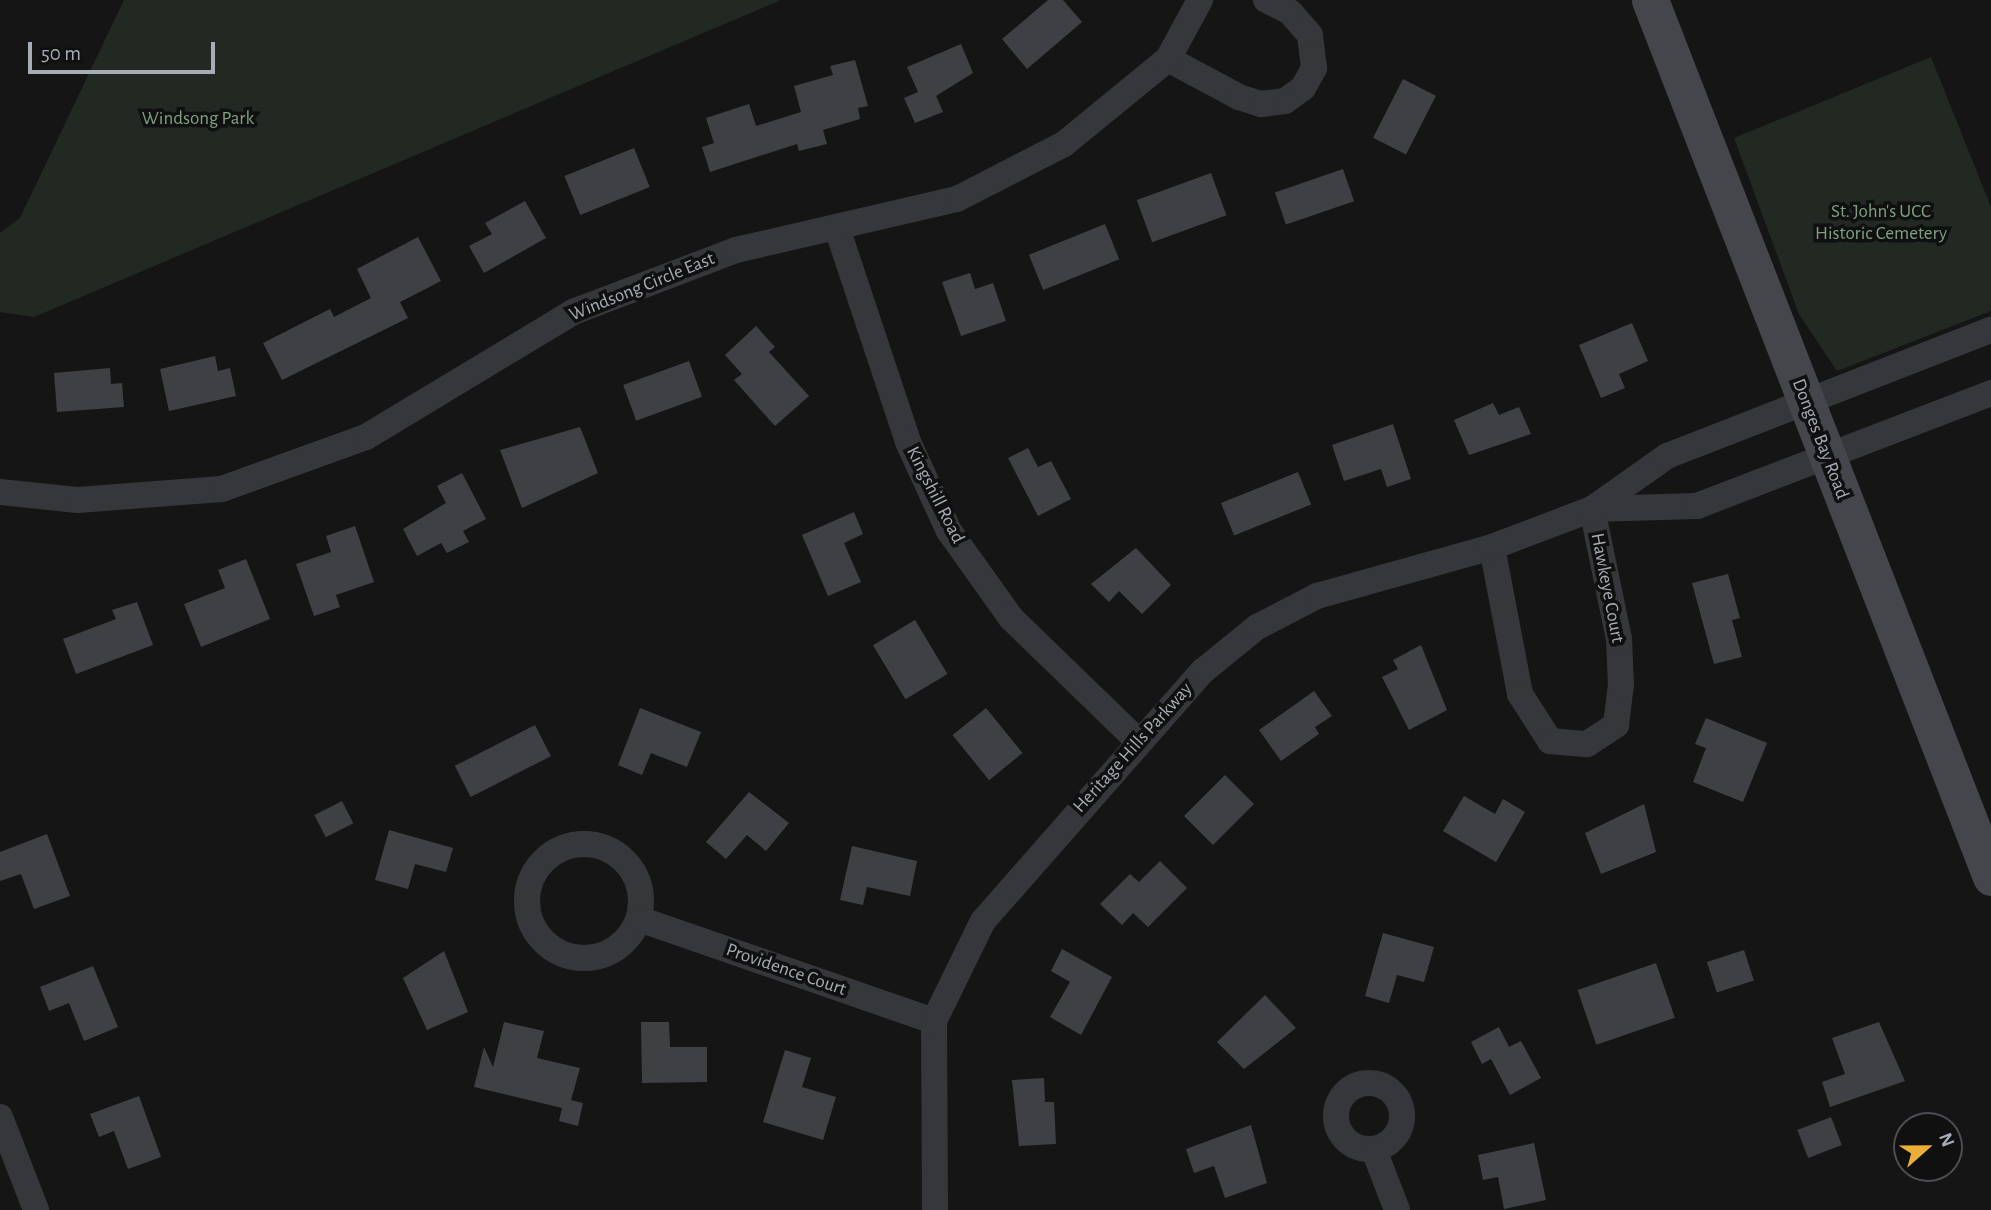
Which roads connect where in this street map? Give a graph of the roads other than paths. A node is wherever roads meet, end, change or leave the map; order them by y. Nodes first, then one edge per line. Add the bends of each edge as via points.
1 (1200, 0) edge
2 (1266, 0) edge
3 (1650, 0) edge
4 (1168, 59) junction
5 (838, 231) junction
6 (1991, 330) edge
7 (1991, 393) edge
8 (1804, 398) junction
9 (1826, 455) junction
10 (0, 492) edge
11 (1592, 509) junction
12 (1492, 547) junction
13 (1139, 742) junction
14 (1991, 877) edge
15 (639, 919) junction
16 (934, 1021) junction
17 (0, 1117) edge
18 (1374, 1150) dead end
19 (36, 1210) edge
20 (935, 1210) edge
21 (1397, 1210) edge

1 - 4 street, Windsong Circle East
2 - 4 street via 1290,12 1310,35 1314,68 1303,89 1285,101 1261,104 1238,97
3 - 8 street, Donges Bay Road
4 - 5 street, Windsong Circle East via 1064,144 957,199
5 - 10 street, Windsong Circle East via 736,250 573,312 366,437 222,489 78,500
5 - 13 street, Kingshill Road via 908,442 949,531 1012,618
6 - 8 street, Heritage Hills Parkway
7 - 9 street, Heritage Hills Parkway
8 - 9 street, Donges Bay Road
8 - 11 street, Heritage Hills Parkway via 1667,457
9 - 11 street, Heritage Hills Parkway via 1697,506
9 - 14 street, Donges Bay Road
11 - 12 street, Heritage Hills Parkway
11 - 12 street, Hawkeye Court via 1619,639 1621,686 1616,724 1587,744 1549,741 1520,694
12 - 13 street, Heritage Hills Parkway via 1317,596 1257,627 1203,671
13 - 16 street, Heritage Hills Parkway via 983,921
15 - 15 street via 638,881 628,864 604,848 575,844 557,850 531,879 529,916 549,946 565,955 592,957 617,948
15 - 16 street, Providence Court
16 - 20 street, Heritage Hills Parkway
17 - 19 street
18 - 21 street

